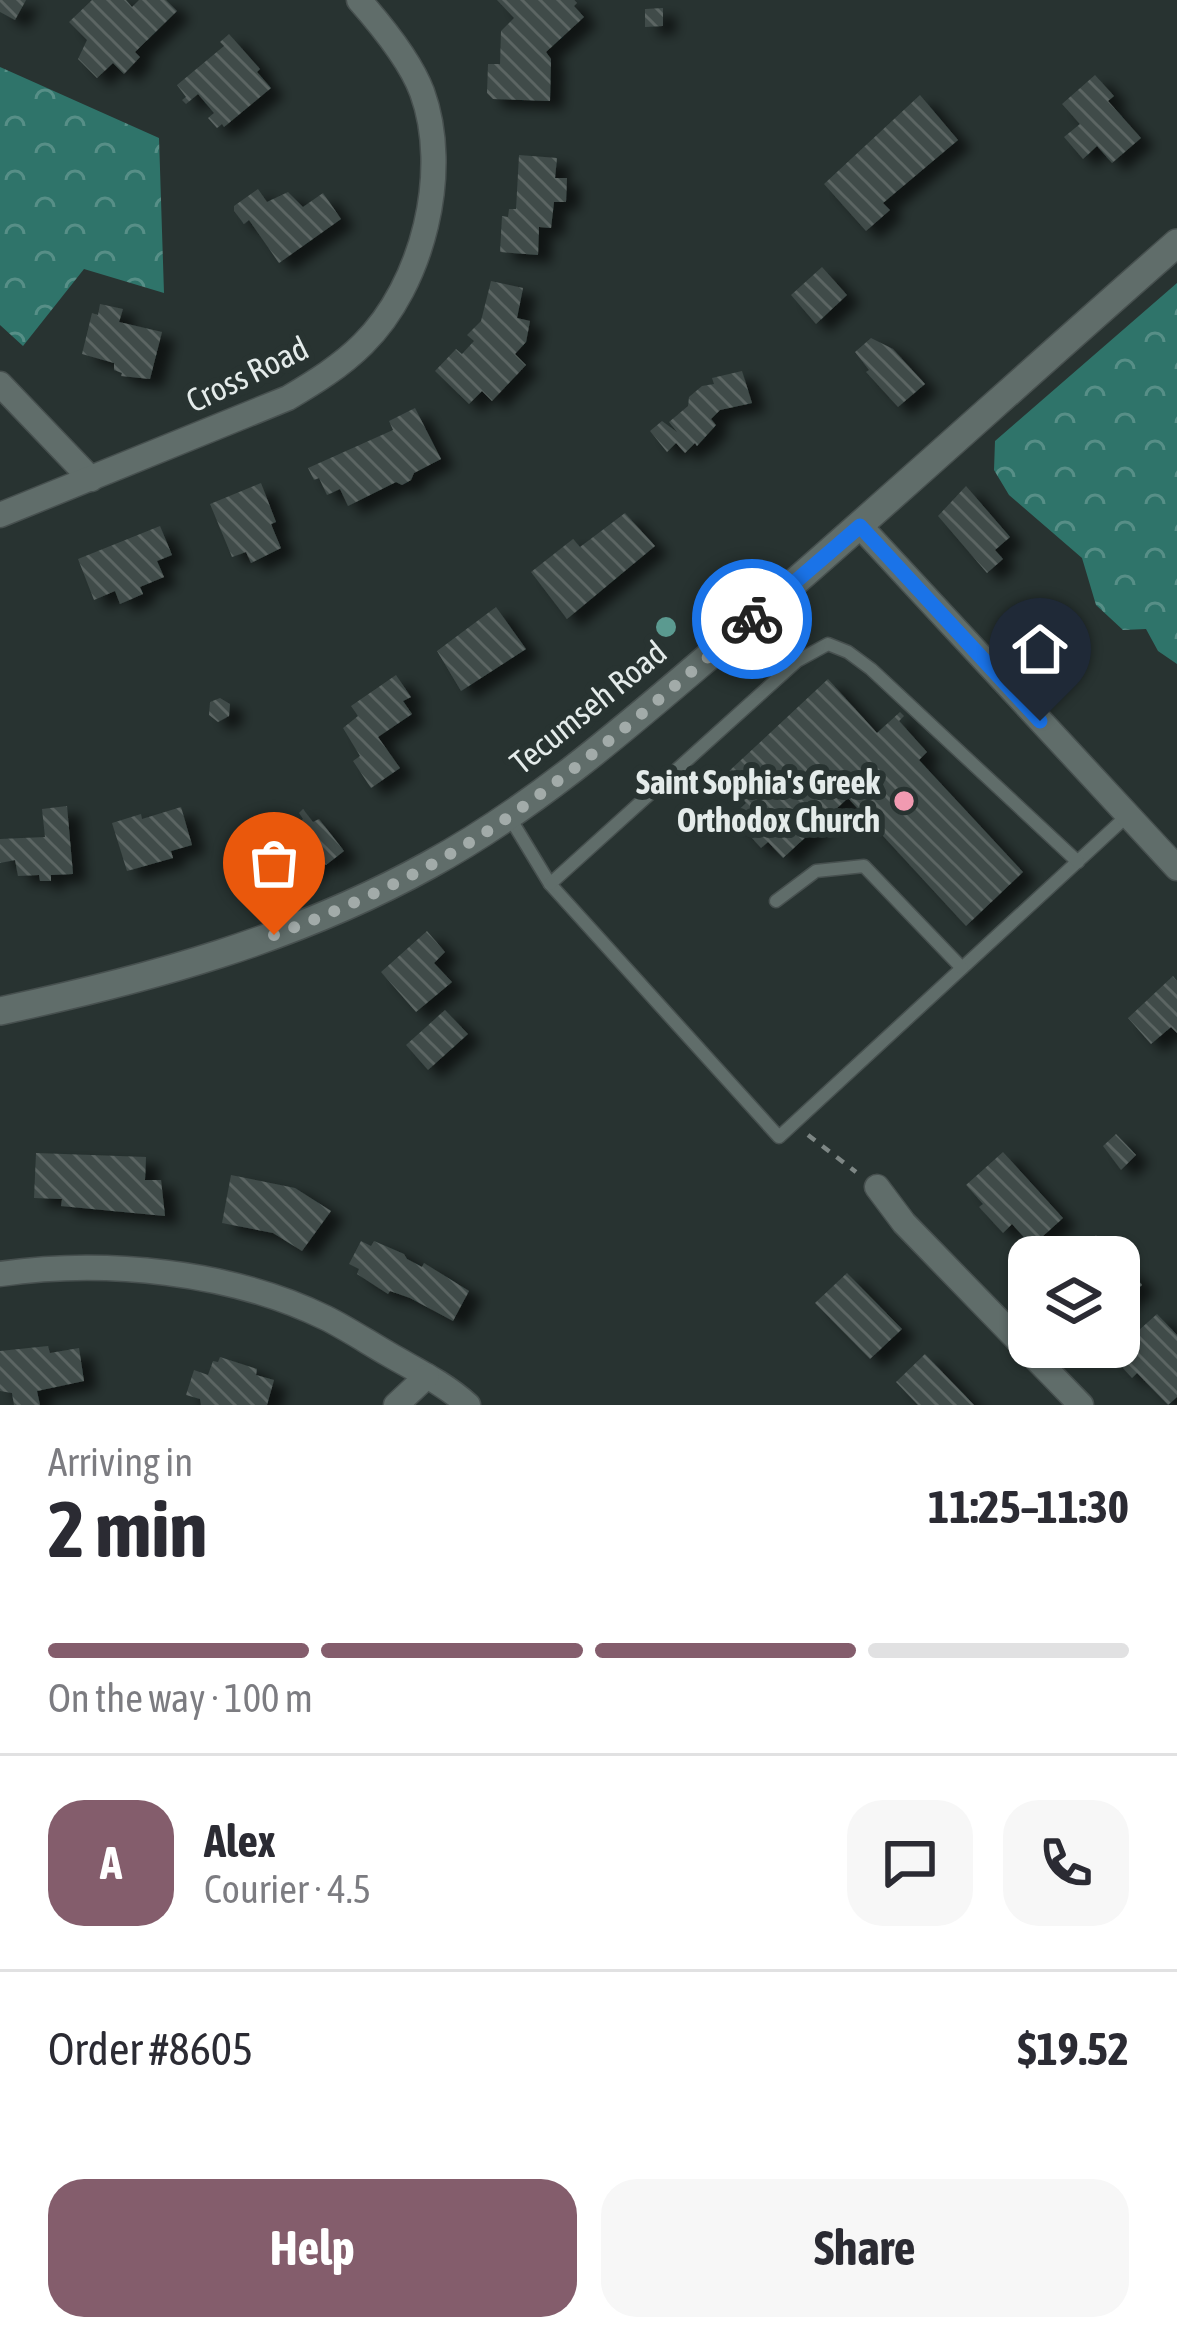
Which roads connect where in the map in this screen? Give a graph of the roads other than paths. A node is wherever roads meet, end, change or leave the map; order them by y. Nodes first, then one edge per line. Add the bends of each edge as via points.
1 (369, 3) edge
2 (1177, 243) edge
3 (0, 384) edge
4 (91, 478) junction
5 (0, 515) edge
6 (860, 526) junction
7 (1128, 815) junction
8 (509, 817) junction
9 (1078, 862) junction
10 (1177, 868) edge
11 (550, 884) junction
12 (776, 902) dead end
13 (962, 968) junction
14 (0, 1011) edge
15 (877, 1187) road end
16 (0, 1274) edge
17 (427, 1376) junction
18 (396, 1405) edge
19 (468, 1405) edge
20 (1081, 1405) edge

1 - 4 street, Cross Road via 422,91 433,146 430,199 409,276 388,314 329,374 288,398
2 - 6 street, Tecumseh Road
3 - 4 street
4 - 5 street, Cross Road
6 - 7 street
6 - 8 street, Tecumseh Road
7 - 9 lane
7 - 10 street
8 - 11 lane
8 - 14 street, Tecumseh Road via 317,919 186,966
9 - 11 lane via 871,669 828,644 797,661
9 - 13 lane
11 - 13 lane via 779,1137
12 - 13 lane via 816,871 864,866
15 - 20 street
16 - 17 street via 125,1268 256,1291 325,1318
17 - 18 street
17 - 19 street

